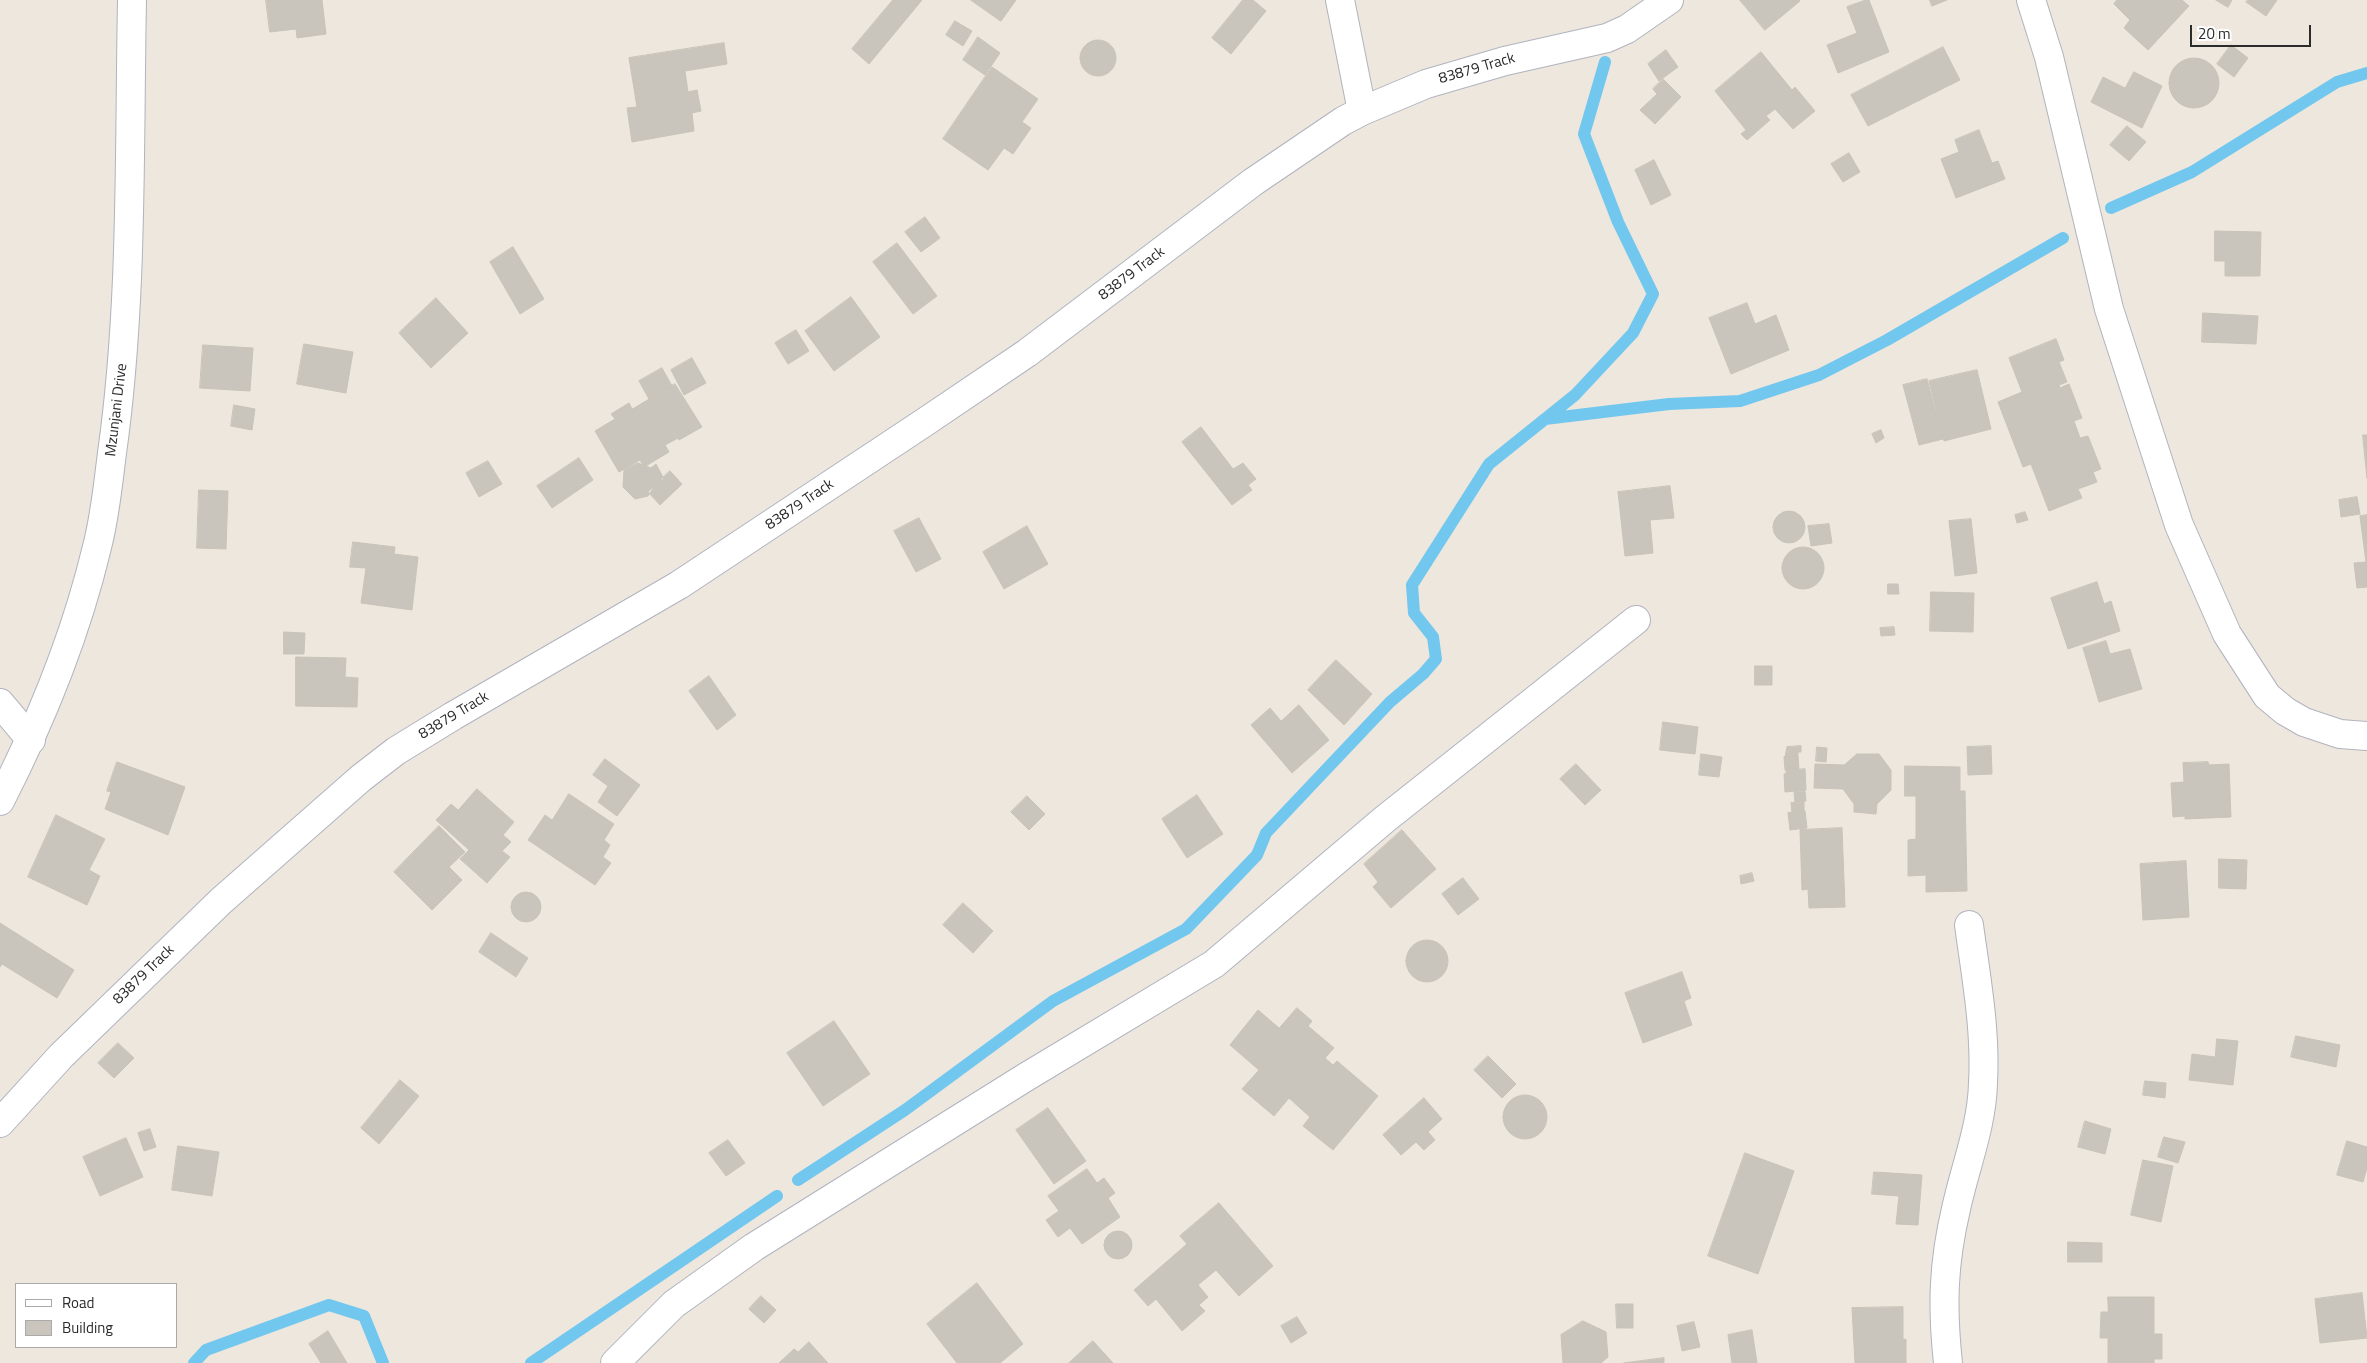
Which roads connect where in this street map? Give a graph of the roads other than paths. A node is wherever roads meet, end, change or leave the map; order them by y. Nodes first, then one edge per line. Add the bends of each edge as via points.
1 (132, 0) edge
2 (1340, 0) edge
3 (1669, 0) edge
4 (2031, 0) edge
5 (1362, 111) junction
6 (1636, 620) dead end
7 (0, 703) edge
8 (2367, 736) edge
9 (31, 740) junction
10 (0, 801) edge
11 (1968, 925) dead end
12 (0, 1123) edge
13 (615, 1363) edge
14 (1948, 1363) edge

1 - 9 street, Mzunjani Drive via 127,291 121,390 98,546 77,616
2 - 5 street
3 - 5 street, 83879 Track via 1627,29 1607,38 1505,61 1444,79
4 - 8 street via 2049,57 2109,309 2179,525 2227,634 2267,696 2285,711 2304,722 2340,734
5 - 12 street, 83879 Track via 1253,182 1027,353 679,585 396,751 236,887 68,1049
6 - 13 street via 1385,819 1214,964 754,1247 674,1304
7 - 9 street
9 - 10 street, Mzunjani Drive
11 - 14 street via 1981,1015 1984,1084 1945,1262 1944,1324

